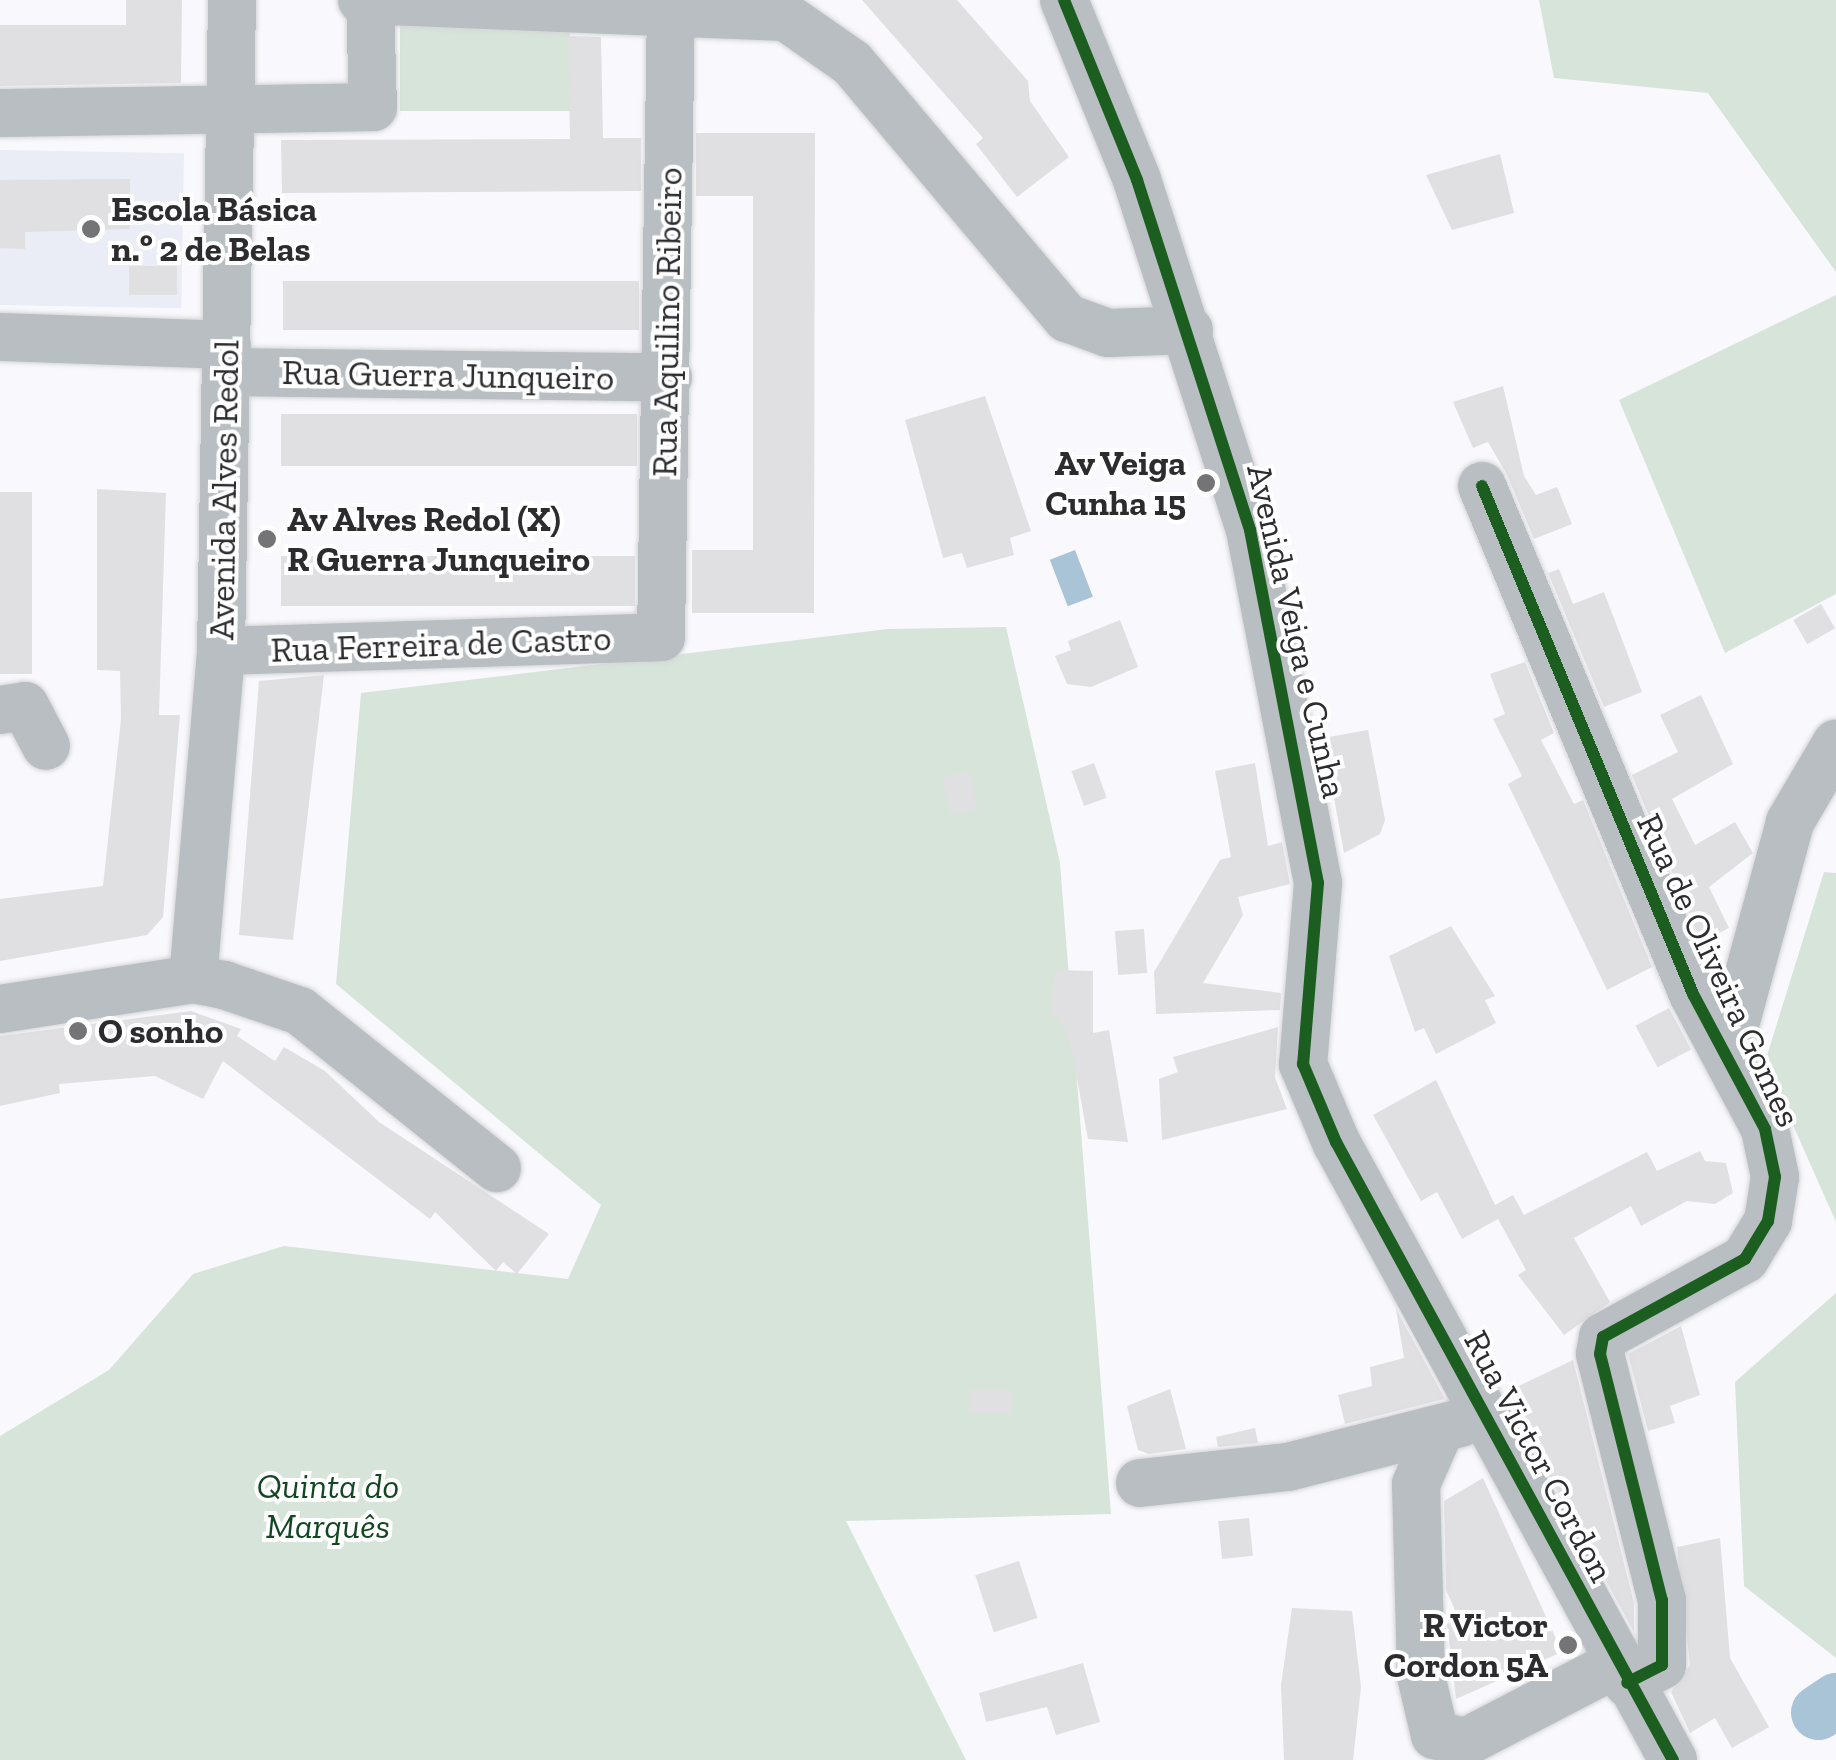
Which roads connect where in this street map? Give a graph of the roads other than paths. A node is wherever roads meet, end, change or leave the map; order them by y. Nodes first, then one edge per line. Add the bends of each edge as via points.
1 (232, 0) edge
2 (362, 0) edge
3 (370, 0) edge
4 (1064, 0) edge
5 (671, 7) junction
6 (229, 111) junction
7 (0, 113) edge
8 (1189, 330) junction
9 (0, 337) edge
10 (228, 359) junction
11 (668, 377) junction
12 (1482, 486) dead end
13 (661, 637) joint
14 (221, 651) junction
15 (0, 710) edge
16 (1836, 744) edge
17 (46, 746) dead end
18 (193, 979) junction
19 (0, 1009) edge
20 (1729, 1046) junction
21 (497, 1168) dead end
22 (1408, 1277) joint
23 (1481, 1413) junction
24 (1438, 1434) junction
25 (1140, 1483) dead end
26 (1622, 1674) junction
27 (1674, 1760) edge

1 - 6 street, Avenida Alves Redol
2 - 3 street
3 - 5 street
3 - 6 street via 372,107
4 - 8 street, Avenida Veiga e Cunha
5 - 8 street via 786,17 852,63 1067,318 1108,333
5 - 11 street, Rua Aquilino Ribeiro
6 - 7 street
6 - 10 street, Avenida Alves Redol
8 - 22 street, Avenida Veiga e Cunha via 1250,530 1302,771 1318,883 1303,1064
9 - 10 street, Rua Guerra Junqueiro
10 - 11 street, Rua Guerra Junqueiro
10 - 14 street, Avenida Alves Redol
11 - 13 street, Rua Aquilino Ribeiro
12 - 20 street, Rua de Oliveira Gomes via 1686,976
13 - 14 street, Rua Ferreira de Castro
14 - 18 street, Avenida Alves Redol
15 - 17 street via 24,706
16 - 20 street via 1790,822
18 - 19 street
18 - 21 street via 300,1011
20 - 26 street, Rua de Oliveira Gomes via 1766,1129 1775,1176 1768,1221 1745,1258 1603,1337 1600,1354 1662,1600 1662,1665
22 - 23 street, Rua Victor Cordon
23 - 24 street
23 - 26 street, Rua Victor Cordon
24 - 25 street via 1288,1467
24 - 26 street via 1416,1484 1420,1676 1436,1735 1466,1742
26 - 27 street, Rua Victor Cordon

